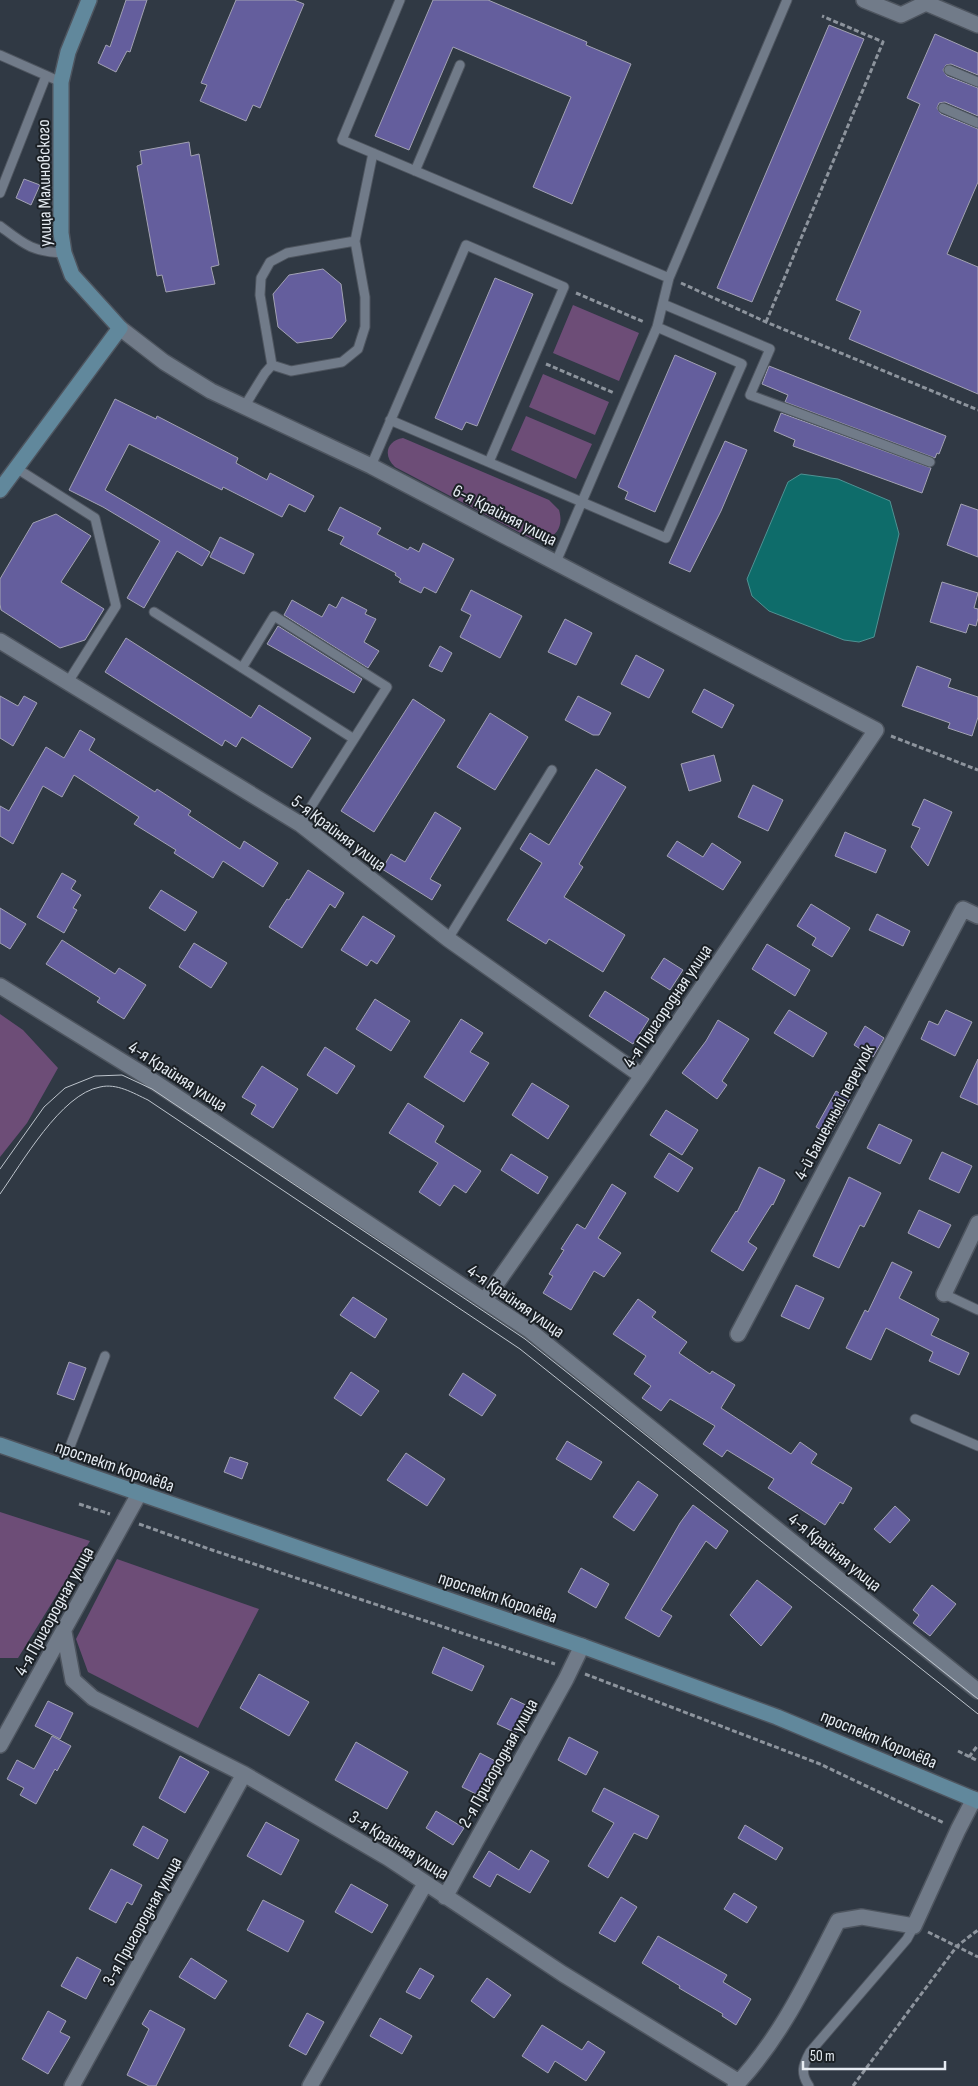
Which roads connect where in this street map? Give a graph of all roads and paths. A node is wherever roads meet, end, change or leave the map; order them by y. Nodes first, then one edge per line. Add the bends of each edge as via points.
1 (89, 0) edge
2 (400, 0) edge
3 (787, 0) edge
4 (864, 0) edge
5 (927, 2) edge
6 (822, 16) dead end
7 (978, 25) edge
8 (0, 55) edge
9 (460, 66) dead end
10 (949, 70) dead end
11 (46, 76) junction
12 (61, 82) junction
13 (978, 82) edge
14 (943, 108) dead end
15 (978, 122) edge
16 (373, 154) junction
17 (415, 171) junction
18 (0, 193) edge
19 (0, 226) edge
20 (355, 241) junction
21 (64, 253) junction
22 (669, 278) junction
23 (564, 288) junction
24 (663, 304) junction
25 (766, 322) junction
26 (657, 327) junction
27 (120, 328) junction
28 (534, 359) junction
29 (272, 365) junction
30 (627, 398) junction
31 (244, 407) junction
32 (978, 410) edge
33 (390, 420) junction
34 (489, 462) junction
35 (930, 462) dead end
36 (370, 466) junction
37 (16, 468) junction
38 (0, 490) edge
39 (582, 502) junction
40 (556, 562) junction
41 (154, 612) dead end
42 (0, 641) edge
43 (242, 668) junction
44 (68, 682) junction
45 (876, 730) junction
46 (354, 739) junction
47 (552, 770) dead end
48 (978, 770) edge
49 (300, 824) junction
50 (978, 916) edge
51 (448, 939) junction
52 (0, 986) edge
53 (642, 1076) junction
54 (978, 1223) edge
55 (944, 1294) joint
56 (485, 1300) junction
57 (978, 1310) edge
58 (738, 1334) dead end
59 (105, 1356) dead end
60 (915, 1418) dead end
61 (0, 1445) edge
62 (978, 1446) edge
63 (62, 1467) junction
64 (139, 1494) junction
65 (80, 1504) dead end
66 (126, 1519) junction
67 (64, 1632) junction
68 (582, 1646) junction
69 (571, 1669) junction
70 (978, 1691) edge
71 (0, 1745) edge
72 (978, 1745) edge
73 (958, 1752) dead end
74 (969, 1757) junction
75 (978, 1761) edge
76 (244, 1774) junction
77 (976, 1800) edge
78 (958, 1830) junction
79 (425, 1884) junction
80 (446, 1897) junction
81 (914, 1926) junction
82 (978, 1930) edge
83 (957, 1946) junction
84 (978, 1957) edge
85 (737, 2084) edge
86 (72, 2086) edge
87 (310, 2086) edge
88 (809, 2086) edge
89 (853, 2086) edge

1 - 12 main road, улица Малиновского via 68,52
2 - 16 lane via 342,140
3 - 22 lane
4 - 5 street via 901,15
5 - 7 street
6 - 25 path via 882,42
8 - 11 lane
9 - 17 lane
10 - 13 lane
11 - 12 lane
11 - 18 lane
12 - 21 main road, улица Малиновского via 60,210
14 - 15 lane
16 - 17 lane
16 - 20 lane
17 - 22 lane
19 - 21 lane via 28,247
20 - 29 lane via 288,253 270,262 261,278 260,294
20 - 29 lane via 365,297 364,327 358,349 342,362 291,371
21 - 27 main road, улица Малиновского via 72,275
22 - 24 lane
22 - 25 path
23 - 26 path
23 - 28 lane
23 - 33 lane via 466,245
24 - 26 lane
24 - 35 lane via 770,349 750,395
25 - 32 path
26 - 30 lane
26 - 39 lane via 742,364 666,538
27 - 31 street, 6-я Крайняя улица via 164,362
27 - 37 main road
28 - 30 path
28 - 34 lane
29 - 31 lane
30 - 39 lane
31 - 36 street, 6-я Крайняя улица
33 - 34 lane
33 - 36 lane
34 - 39 lane
36 - 40 street, 6-я Крайняя улица
37 - 38 main road
37 - 44 lane via 95,518 116,606
39 - 40 lane
40 - 45 street, 6-я Крайняя улица
41 - 43 lane
42 - 44 street, 5-я Крайняя улица
43 - 46 lane
43 - 46 lane via 274,616 387,687
44 - 49 street, 5-я Крайняя улица
45 - 48 path
45 - 53 street, 4-я Пригородная улица
46 - 49 lane
47 - 51 lane
49 - 51 street, 5-я Крайняя улица
50 - 58 street, 4-й Башенный переулок via 963,909
51 - 53 street, 5-я Крайняя улица
52 - 56 street, 4-я Крайняя улица via 144,1075
53 - 56 street, 4-я Пригородная улица
54 - 55 street
55 - 57 lane
56 - 70 street, 4-я Крайняя улица via 529,1330
59 - 63 lane
60 - 62 lane
61 - 63 main road, проспект Королёва
63 - 64 main road, проспект Королёва
64 - 66 street, 4-я Пригородная улица
64 - 68 main road, проспект Королёва
65 - 66 path
66 - 67 street, 4-я Пригородная улица
66 - 69 path
67 - 71 street, 4-я Пригородная улица
67 - 76 street, 3-я Крайняя улица via 73,1680 93,1698
68 - 69 street, 2-я Пригородная улица
68 - 77 main road, проспект Королёва via 778,1717
69 - 78 path via 820,1764
69 - 80 street, 2-я Пригородная улица
72 - 74 path
73 - 74 path
74 - 75 path
76 - 79 street, 3-я Крайняя улица via 388,1858
76 - 86 street, 3-я Пригородная улица
77 - 78 street
78 - 81 street
79 - 80 street, 3-я Крайняя улица
79 - 87 street
80 - 85 street, 3-я Крайняя улица
81 - 83 path
81 - 85 street via 862,1917 838,1921 793,2009 759,2060
81 - 88 lane via 907,1939 810,2052 803,2065 803,2078
82 - 83 path
83 - 84 path
83 - 89 path

